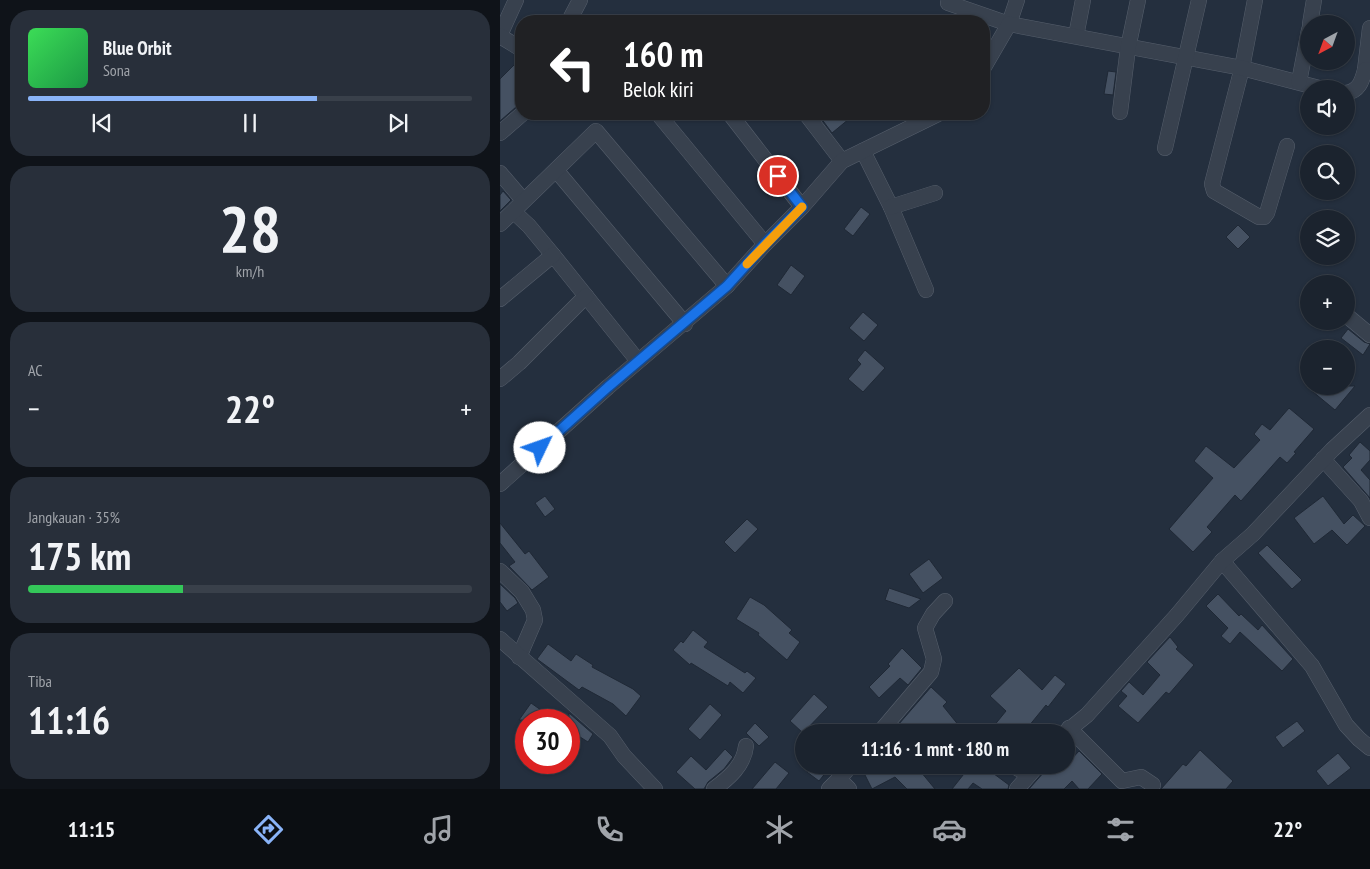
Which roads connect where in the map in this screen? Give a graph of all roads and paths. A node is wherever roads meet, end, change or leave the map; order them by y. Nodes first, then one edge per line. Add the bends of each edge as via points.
1 (516, 0) edge
2 (580, 0) edge
3 (1017, 0) edge
4 (1083, 0) edge
5 (1138, 0) edge
6 (1199, 0) edge
7 (1255, 0) edge
8 (1314, 0) edge
9 (948, 3) dead end
10 (572, 15) edge
11 (983, 15) edge
12 (1312, 15) edge
13 (990, 17) edge
14 (1009, 24) junction
15 (1370, 28) edge
16 (500, 36) edge
17 (1076, 36) junction
18 (515, 45) edge
19 (1128, 48) junction
20 (990, 57) edge
21 (1186, 57) junction
22 (1242, 68) junction
23 (1301, 70) edge
24 (1368, 70) edge
25 (1299, 82) joint
26 (1355, 90) edge
27 (1120, 112) dead end
28 (515, 120) edge
29 (663, 120) edge
30 (735, 120) edge
31 (811, 120) edge
32 (926, 120) edge
33 (500, 133) edge
34 (1287, 146) dead end
35 (1165, 148) dead end
36 (863, 151) junction
37 (842, 161) junction
38 (556, 170) junction
39 (500, 174) edge
40 (935, 193) dead end
41 (518, 206) junction
42 (802, 207) junction
43 (891, 207) junction
44 (500, 224) edge
45 (765, 244) junction
46 (553, 254) junction
47 (727, 286) junction
48 (926, 290) dead end
49 (586, 296) junction
50 (500, 299) edge
51 (1355, 322) edge
52 (685, 324) junction
53 (1370, 335) edge
54 (638, 361) junction
55 (500, 379) edge
56 (1370, 415) edge
57 (1323, 459) junction
58 (500, 484) edge
59 (1370, 518) edge
60 (1222, 561) junction
61 (500, 571) edge
62 (945, 601) dead end
63 (500, 639) edge
64 (519, 657) junction
65 (887, 724) edge
66 (1075, 724) edge
67 (1075, 737) edge
68 (746, 746) dead end
69 (1370, 748) edge
70 (846, 774) edge
71 (1030, 774) edge
72 (1153, 785) dead end
73 (839, 786) edge
74 (655, 789) edge
75 (714, 789) edge
76 (1017, 789) edge

1 - 16 street
2 - 10 street
3 - 14 street
4 - 17 street
5 - 19 street
6 - 21 street
7 - 22 street
8 - 12 street
9 - 11 street
13 - 14 street
14 - 17 street
14 - 20 street
15 - 24 street
16 - 18 street
17 - 19 street
19 - 21 street
19 - 27 street
21 - 22 street
21 - 35 street
22 - 25 street
22 - 34 street via 1212,184 1214,191 1264,217
23 - 25 street
24 - 26 street
28 - 33 street
29 - 45 street
30 - 42 street
31 - 37 street
32 - 36 street
36 - 37 street
36 - 43 street
37 - 42 street
38 - 41 street
38 - 47 street via 596,131
38 - 52 street
39 - 41 street
40 - 43 street
41 - 44 street
41 - 46 street via 529,226
42 - 45 street
43 - 48 street
45 - 47 street
46 - 49 street
46 - 50 street
47 - 52 street
49 - 54 street
49 - 55 street
51 - 53 street
52 - 54 street
54 - 58 street
56 - 57 street
57 - 59 street via 1361,501
57 - 60 street via 1253,534
60 - 66 street via 1087,715
60 - 69 street via 1312,666 1346,725
61 - 64 street via 522,592 533,610 535,620
62 - 65 street via 925,628 934,659 931,672
63 - 64 street
64 - 74 street via 610,736
67 - 72 street via 1122,780 1141,777
68 - 75 street via 742,761
70 - 73 street
71 - 76 street

